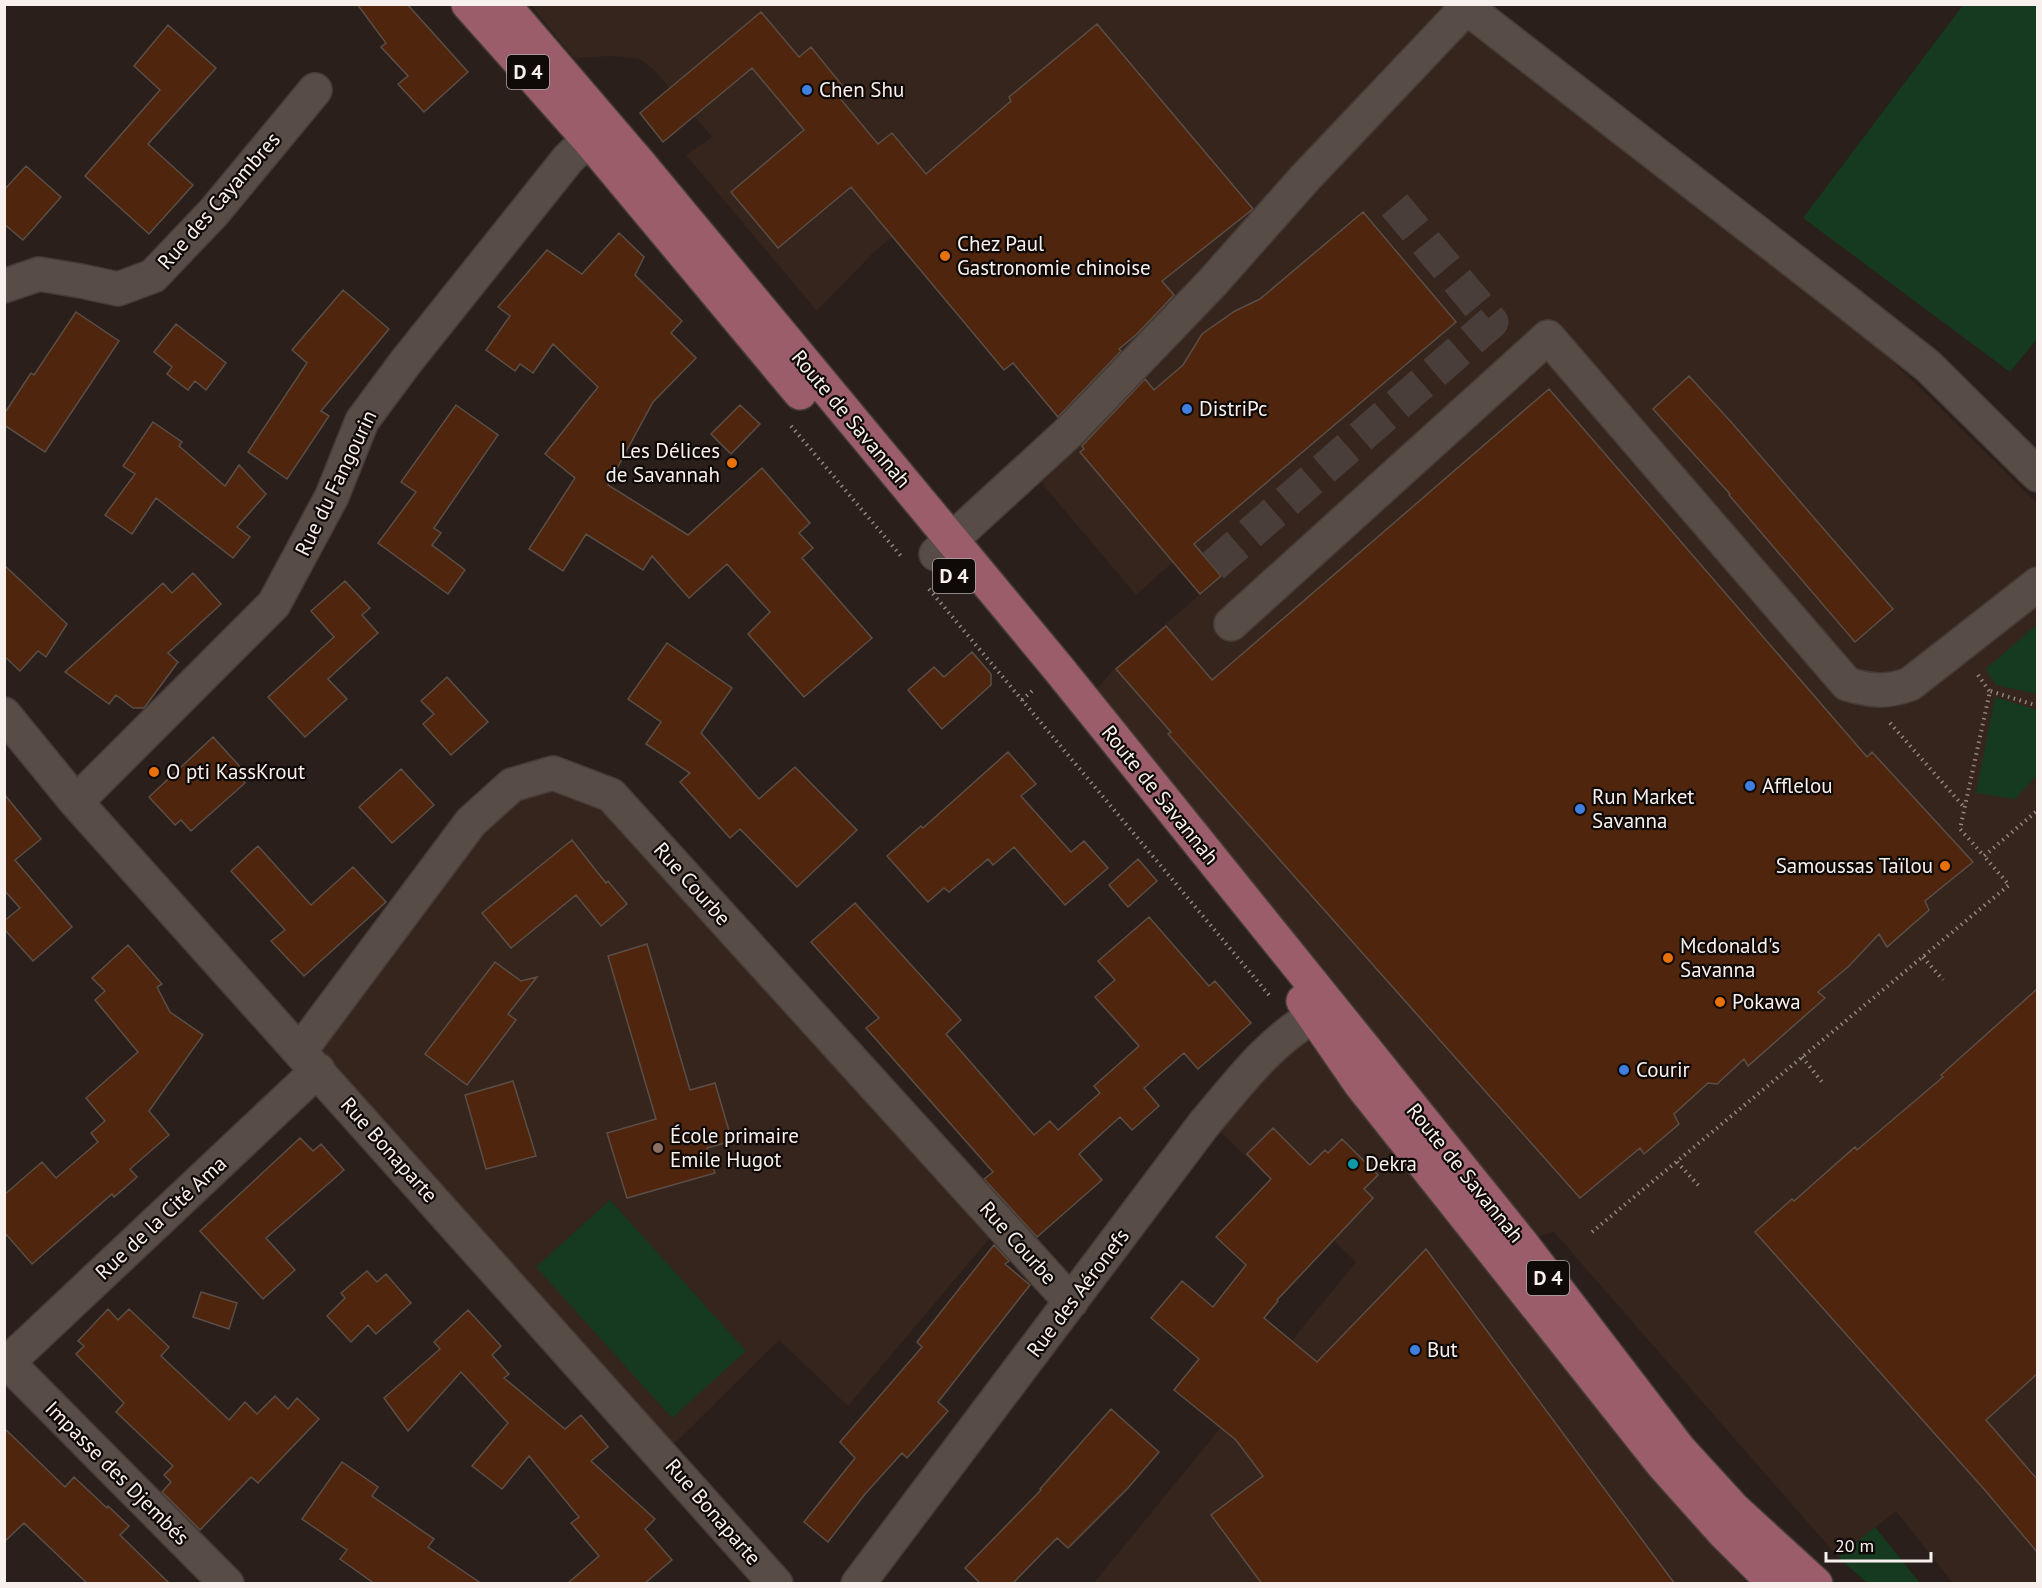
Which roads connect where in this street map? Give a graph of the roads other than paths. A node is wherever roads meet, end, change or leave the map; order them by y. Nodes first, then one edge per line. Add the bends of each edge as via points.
1 (468, 4) edge
2 (503, 4) edge
3 (1464, 6) edge
4 (315, 90) dead end
5 (597, 132) junction
6 (4, 286) edge
7 (2037, 475) edge
8 (930, 560) junction
9 (2037, 584) edge
10 (1231, 624) dead end
11 (4, 714) edge
12 (76, 802) junction
13 (1304, 1022) junction
14 (309, 1060) junction
15 (1071, 1302) junction
16 (6, 1365) edge
17 (227, 1584) edge
18 (776, 1584) edge
19 (858, 1584) edge
20 (1775, 1584) edge
21 (1816, 1584) edge

1 - 5 main road, Route de Savannah / D 4
2 - 5 main road, Route de Savannah / D 4
3 - 7 street via 1928,366
3 - 8 street via 1212,283 1070,432
4 - 6 street, Rue des Cayambres via 214,212 153,276 118,289 39,274
5 - 8 main road, Route de Savannah / D 4 via 778,349
5 - 12 street, Rue du Fangourin via 561,168 362,421 332,496 274,604
8 - 13 main road, Route de Savannah / D 4 via 1284,969
8 - 21 main road, Route de Savannah / D 4 via 1520,1241 1680,1450 1734,1509
9 - 10 street via 1910,684 1871,691 1847,684 1548,337
11 - 12 street, Rue Bonaparte
12 - 14 street, Rue Bonaparte
13 - 15 street, Rue des Aéronefs via 1262,1055 1204,1124
13 - 20 main road, Route de Savannah / D 4 via 1361,1085 1662,1465
14 - 15 street, Rue Courbe via 471,822 512,785 553,774 611,795
14 - 16 street, Rue de la Cité Ama
14 - 18 street, Rue Bonaparte
15 - 19 street, Rue des Aéronefs
16 - 17 street, Impasse des Djembés

